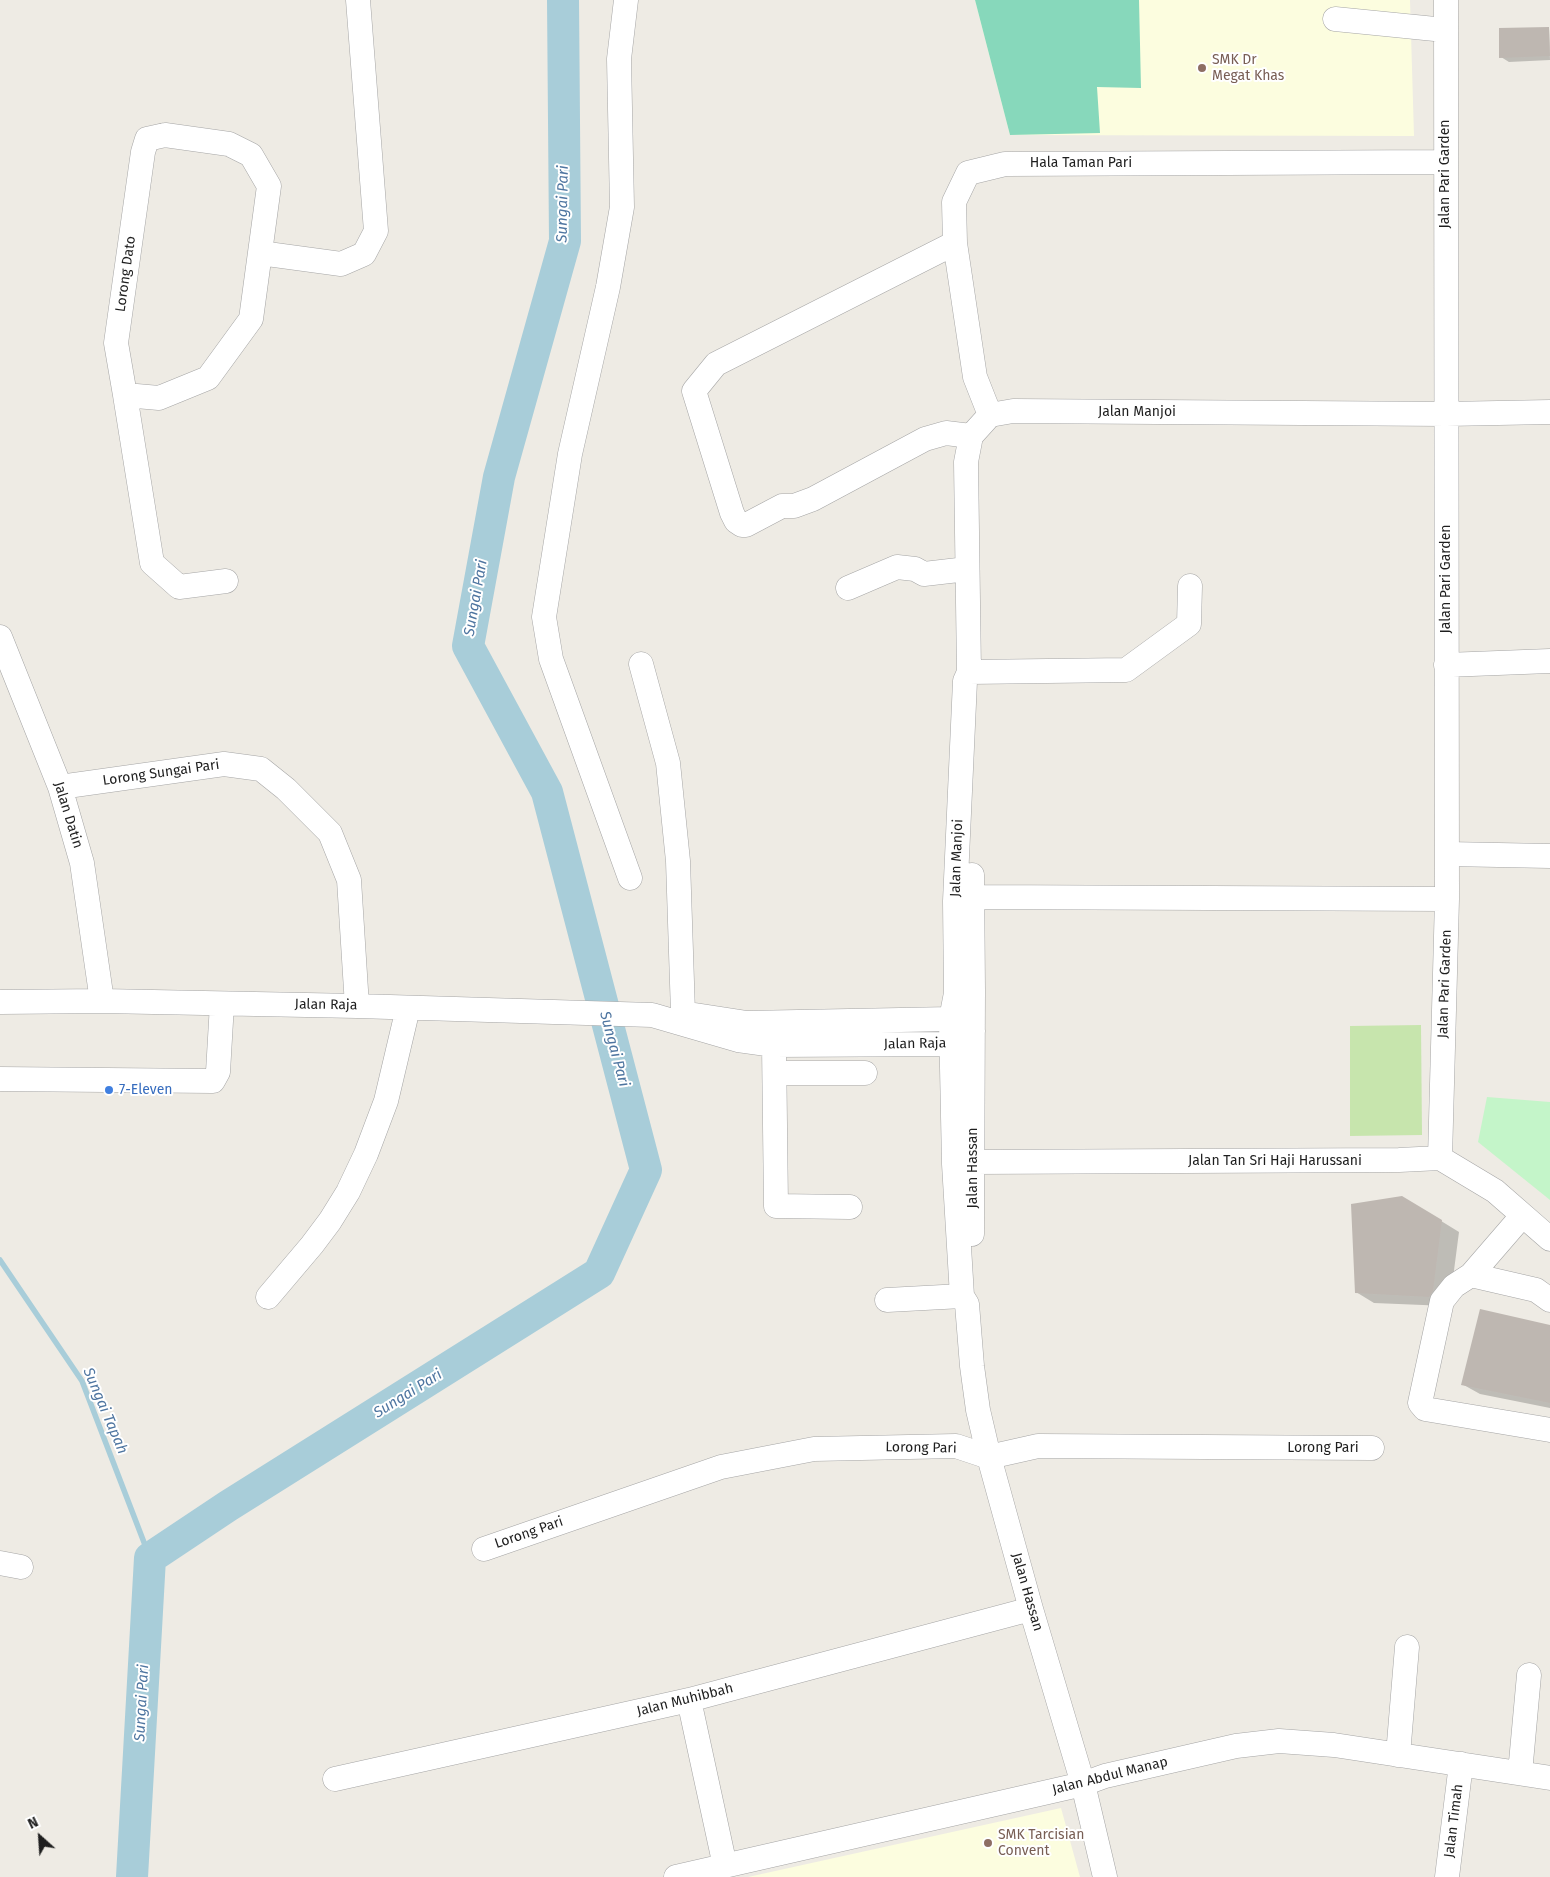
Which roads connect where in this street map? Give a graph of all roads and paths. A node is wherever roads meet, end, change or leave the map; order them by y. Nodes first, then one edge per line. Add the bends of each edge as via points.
1 (358, 0) edge
2 (626, 0) edge
3 (1446, 0) edge
4 (1335, 19) dead end
5 (1445, 30) junction
6 (1445, 162) junction
7 (955, 243) junction
8 (260, 253) junction
9 (126, 395) junction
10 (1550, 412) edge
11 (1446, 414) junction
12 (990, 415) junction
13 (971, 436) junction
14 (967, 569) junction
15 (226, 581) dead end
16 (1190, 586) dead end
17 (848, 588) dead end
18 (0, 637) edge
19 (1550, 661) edge
20 (641, 664) dead end
21 (1446, 665) junction
22 (969, 672) junction
23 (60, 786) junction
24 (1447, 854) junction
25 (1550, 856) edge
26 (630, 878) dead end
27 (972, 897) junction
28 (1447, 899) junction
29 (102, 1001) junction
30 (0, 1002) edge
31 (222, 1004) junction
32 (357, 1006) junction
33 (408, 1008) junction
34 (683, 1013) junction
35 (652, 1015) junction
36 (951, 1019) junction
37 (973, 1031) junction
38 (952, 1044) junction
39 (774, 1045) junction
40 (775, 1073) junction
41 (865, 1073) dead end
42 (0, 1079) edge
43 (1440, 1158) junction
44 (963, 1163) junction
45 (850, 1207) dead end
46 (1522, 1216) junction
47 (1550, 1239) edge
48 (1471, 1275) junction
49 (268, 1297) dead end
50 (886, 1300) dead end
51 (964, 1300) junction
52 (1550, 1300) edge
53 (1550, 1430) edge
54 (1372, 1448) dead end
55 (989, 1456) junction
56 (484, 1549) dead end
57 (1031, 1609) junction
58 (1407, 1647) dead end
59 (1529, 1675) dead end
60 (689, 1700) junction
61 (1398, 1755) junction
62 (1461, 1764) junction
63 (1520, 1773) junction
64 (335, 1778) dead end
65 (1550, 1778) edge
66 (1083, 1784) junction
67 (725, 1866) junction
68 (676, 1877) edge
69 (1105, 1877) edge
70 (1447, 1877) edge

1 - 8 street via 376,231 364,254 341,264
2 - 26 street via 619,59 622,207 608,287 570,454 544,617 552,659
3 - 5 street, Jalan Pari Garden
4 - 5 street
5 - 6 street, Jalan Pari Garden
6 - 7 street, Hala Taman Pari via 1005,164 968,174 954,202
6 - 11 street, Jalan Pari Garden
7 - 12 street, Hala Taman Pari via 975,377
7 - 13 street via 716,364 694,391 732,513 742,525 782,506 794,506 813,499 925,439 946,433
8 - 9 street, Lorong Dato via 251,319 208,378 159,398
8 - 9 street, Lorong Dato via 269,186 251,155 229,144 165,134 146,140 116,342
9 - 15 street via 152,563 179,587
10 - 11 street, Jalan Manjoi
11 - 12 street, Jalan Manjoi via 1013,411
11 - 21 street, Jalan Pari Garden
12 - 13 street
13 - 14 street, Jalan Manjoi via 966,462
14 - 17 street via 924,574 915,569 897,567
14 - 22 street, Jalan Manjoi
16 - 22 street via 1189,624 1126,670
18 - 23 street, Jalan Datin
19 - 21 street
20 - 34 street via 668,763 678,861
21 - 24 street, Jalan Pari Garden
22 - 27 street, Jalan Manjoi via 973,681
22 - 36 street, Jalan Manjoi via 965,681 955,901 956,993
23 - 29 street, Jalan Datin via 82,863
23 - 32 street, Lorong Sungai Pari via 224,764 261,769 330,833 349,880
24 - 25 street
24 - 28 street, Jalan Pari Garden
27 - 28 street
27 - 37 street, Jalan Manjoi
28 - 43 street, Jalan Pari Garden
29 - 30 street, Jalan Raja
29 - 31 street, Jalan Raja
31 - 32 street, Jalan Raja
31 - 42 street via 218,1072 213,1081
32 - 33 street, Jalan Raja
33 - 35 street, Jalan Raja
33 - 49 street via 386,1101 348,1192 312,1245
34 - 35 street, Jalan Raja via 666,1010
34 - 36 street, Jalan Raja via 748,1023
35 - 39 street, Jalan Raja via 738,1040
36 - 37 street, Jalan Raja
36 - 38 street, Jalan Manjoi
37 - 38 street, Jalan Raja
37 - 44 street, Jalan Hassan
38 - 39 street, Jalan Raja
38 - 44 street, Jalan Hassan
39 - 40 street
40 - 41 street
40 - 45 street via 776,1206
43 - 44 street, Jalan Tan Sri Haji Harussani
43 - 46 street via 1495,1191
44 - 51 street, Jalan Hassan via 972,1293
46 - 47 street
46 - 48 street
48 - 52 street via 1536,1290
48 - 53 street via 1454,1286 1442,1301 1420,1403 1425,1409
50 - 51 street
51 - 55 street, Jalan Hassan via 978,1410
54 - 55 street, Lorong Pari via 1038,1446
55 - 56 street, Lorong Pari via 956,1446 814,1448 721,1466
55 - 57 street, Jalan Hassan
57 - 60 street, Jalan Muhibbah
57 - 66 street, Jalan Hassan
58 - 61 street
59 - 63 street
60 - 64 street, Jalan Muhibbah
60 - 67 street
61 - 62 street, Jalan Abdul Manap
61 - 66 street, Jalan Abdul Manap via 1279,1741 1236,1746
62 - 63 street, Jalan Abdul Manap
62 - 70 street, Jalan Timah
63 - 65 street, Jalan Abdul Manap
66 - 67 street, Jalan Abdul Manap
66 - 69 street, Jalan Hassan
67 - 68 street, Jalan Abdul Manap

